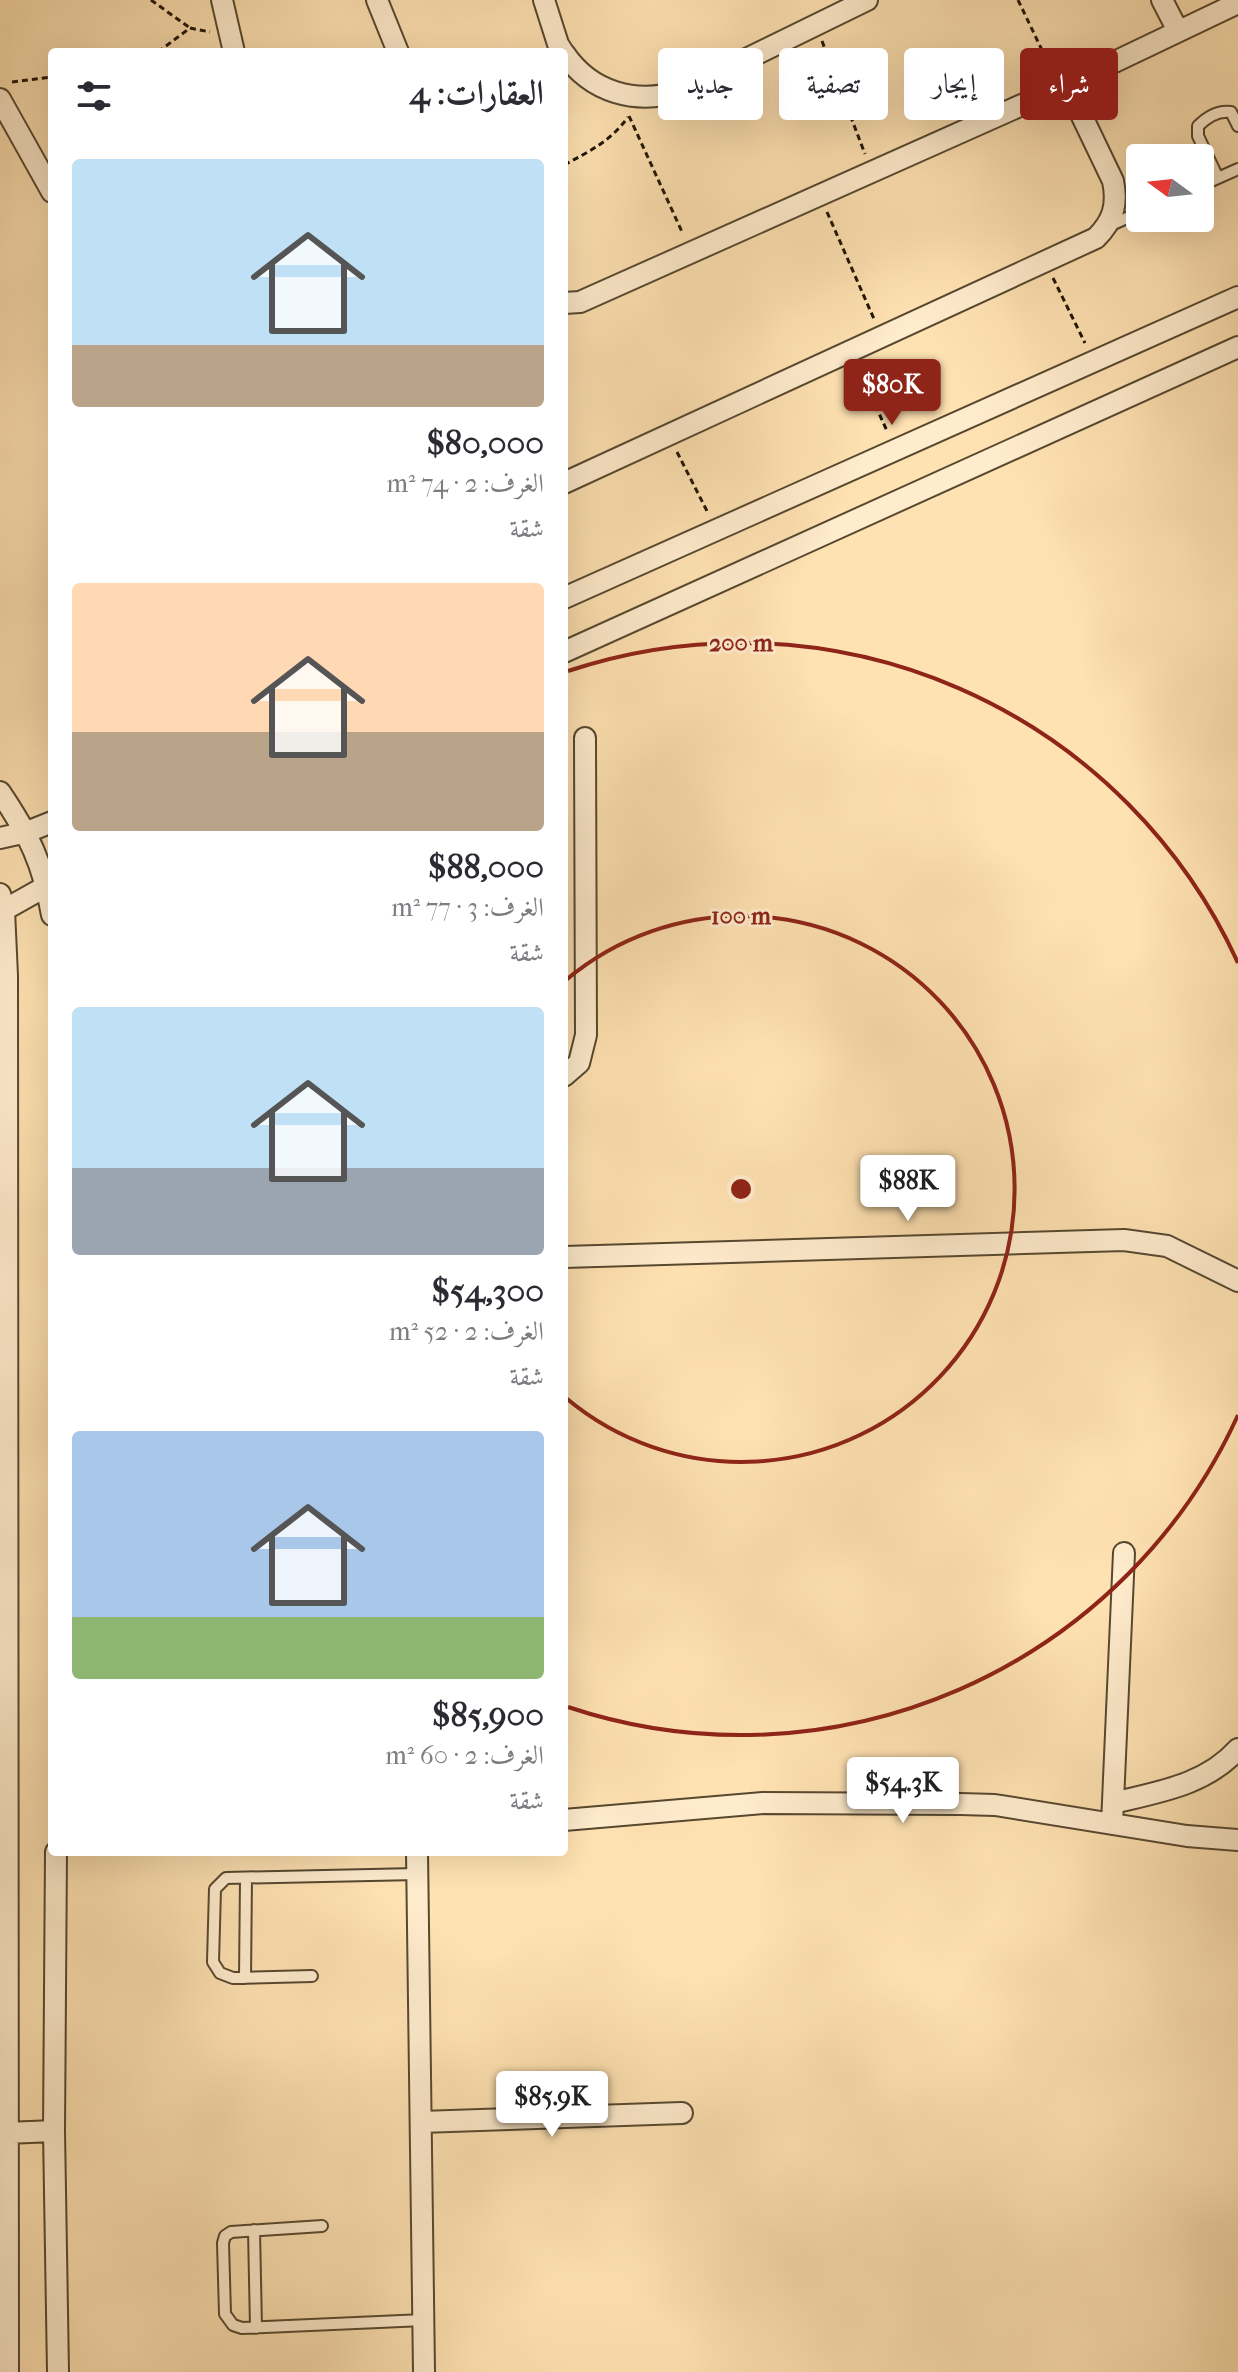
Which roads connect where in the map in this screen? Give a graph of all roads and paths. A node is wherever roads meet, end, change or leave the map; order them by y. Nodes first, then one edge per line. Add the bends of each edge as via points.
1 (151, 0) edge
2 (222, 0) edge
3 (377, 0) edge
4 (544, 0) edge
5 (867, 0) edge
6 (1018, 0) edge
7 (1162, 0) edge
8 (1238, 3) edge
9 (816, 25) junction
10 (190, 28) junction
11 (1178, 31) junction
12 (232, 44) edge
13 (163, 48) edge
14 (396, 48) edge
15 (562, 48) edge
16 (1043, 48) edge
17 (568, 59) edge
18 (1118, 60) edge
19 (48, 79) edge
20 (1, 98) edge
21 (1020, 106) edge
22 (632, 107) junction
23 (1081, 120) edge
24 (1238, 126) edge
25 (568, 163) edge
26 (1238, 169) edge
27 (872, 172) junction
28 (1218, 178) junction
29 (1214, 180) edge
30 (48, 185) edge
31 (820, 195) junction
32 (1126, 218) edge
33 (1107, 227) junction
34 (691, 252) junction
35 (1046, 263) junction
36 (1238, 297) edge
37 (568, 303) edge
38 (881, 337) junction
39 (1238, 347) edge
40 (851, 351) junction
41 (1094, 361) junction
42 (669, 434) junction
43 (895, 450) junction
44 (568, 481) edge
45 (716, 529) junction
46 (568, 596) edge
47 (568, 650) edge
48 (585, 738) dead end
49 (0, 792) edge
50 (48, 824) edge
51 (27, 832) junction
52 (0, 838) edge
53 (48, 879) edge
54 (48, 885) edge
55 (2, 902) edge
56 (568, 1073) edge
57 (568, 1257) edge
58 (1238, 1281) edge
59 (1124, 1553) dead end
60 (1238, 1749) edge
61 (1113, 1803) junction
62 (568, 1820) edge
63 (1112, 1824) junction
64 (1238, 1840) edge
65 (56, 1856) edge
66 (417, 1856) edge
67 (417, 1874) junction
68 (246, 1878) junction
69 (312, 1976) dead end
70 (245, 1978) junction
71 (682, 2113) dead end
72 (421, 2122) junction
73 (54, 2131) junction
74 (6, 2133) junction
75 (322, 2226) dead end
76 (254, 2230) junction
77 (424, 2320) junction
78 (256, 2328) junction
79 (8, 2372) edge
80 (58, 2372) edge
81 (424, 2372) edge

1 - 10 path
2 - 12 street
3 - 14 street
4 - 15 street
5 - 9 street
6 - 16 path
7 - 11 street
8 - 11 street
9 - 22 street via 681,91
9 - 27 path
10 - 12 path
10 - 13 path
11 - 18 street
17 - 22 street via 590,81
19 - 20 path
20 - 30 street
21 - 27 street
22 - 25 path via 617,132
22 - 34 path
23 - 33 street via 1113,181 1114,213
24 - 28 lane via 1231,112 1222,111 1198,126
26 - 28 lane
27 - 31 street
28 - 29 lane
31 - 34 street
31 - 38 path
32 - 33 lane
33 - 35 street
34 - 37 street
35 - 38 street
35 - 41 path
36 - 41 street
38 - 40 street
39 - 47 street
40 - 42 street
40 - 43 path
41 - 43 street
42 - 44 street
42 - 45 path
43 - 45 street
45 - 46 street
48 - 56 street via 586,1035 579,1063
49 - 51 street
50 - 51 street
51 - 52 street
51 - 53 street
54 - 55 street
55 - 74 street via 7,976
57 - 58 street via 1124,1240 1167,1246
59 - 61 street
60 - 61 street via 1215,1771 1185,1785
61 - 63 street
62 - 63 street via 796,1802 995,1805
63 - 64 street
65 - 73 street
66 - 67 street
67 - 68 lane
67 - 72 street
68 - 70 lane
68 - 70 lane via 226,1878 215,1889 213,1962 220,1973
69 - 70 lane
71 - 72 street
72 - 77 street
73 - 74 street
73 - 80 street
74 - 79 street
75 - 76 lane
76 - 78 lane
76 - 78 lane via 231,2232 223,2243 225,2314 233,2325
77 - 78 lane
77 - 81 street

